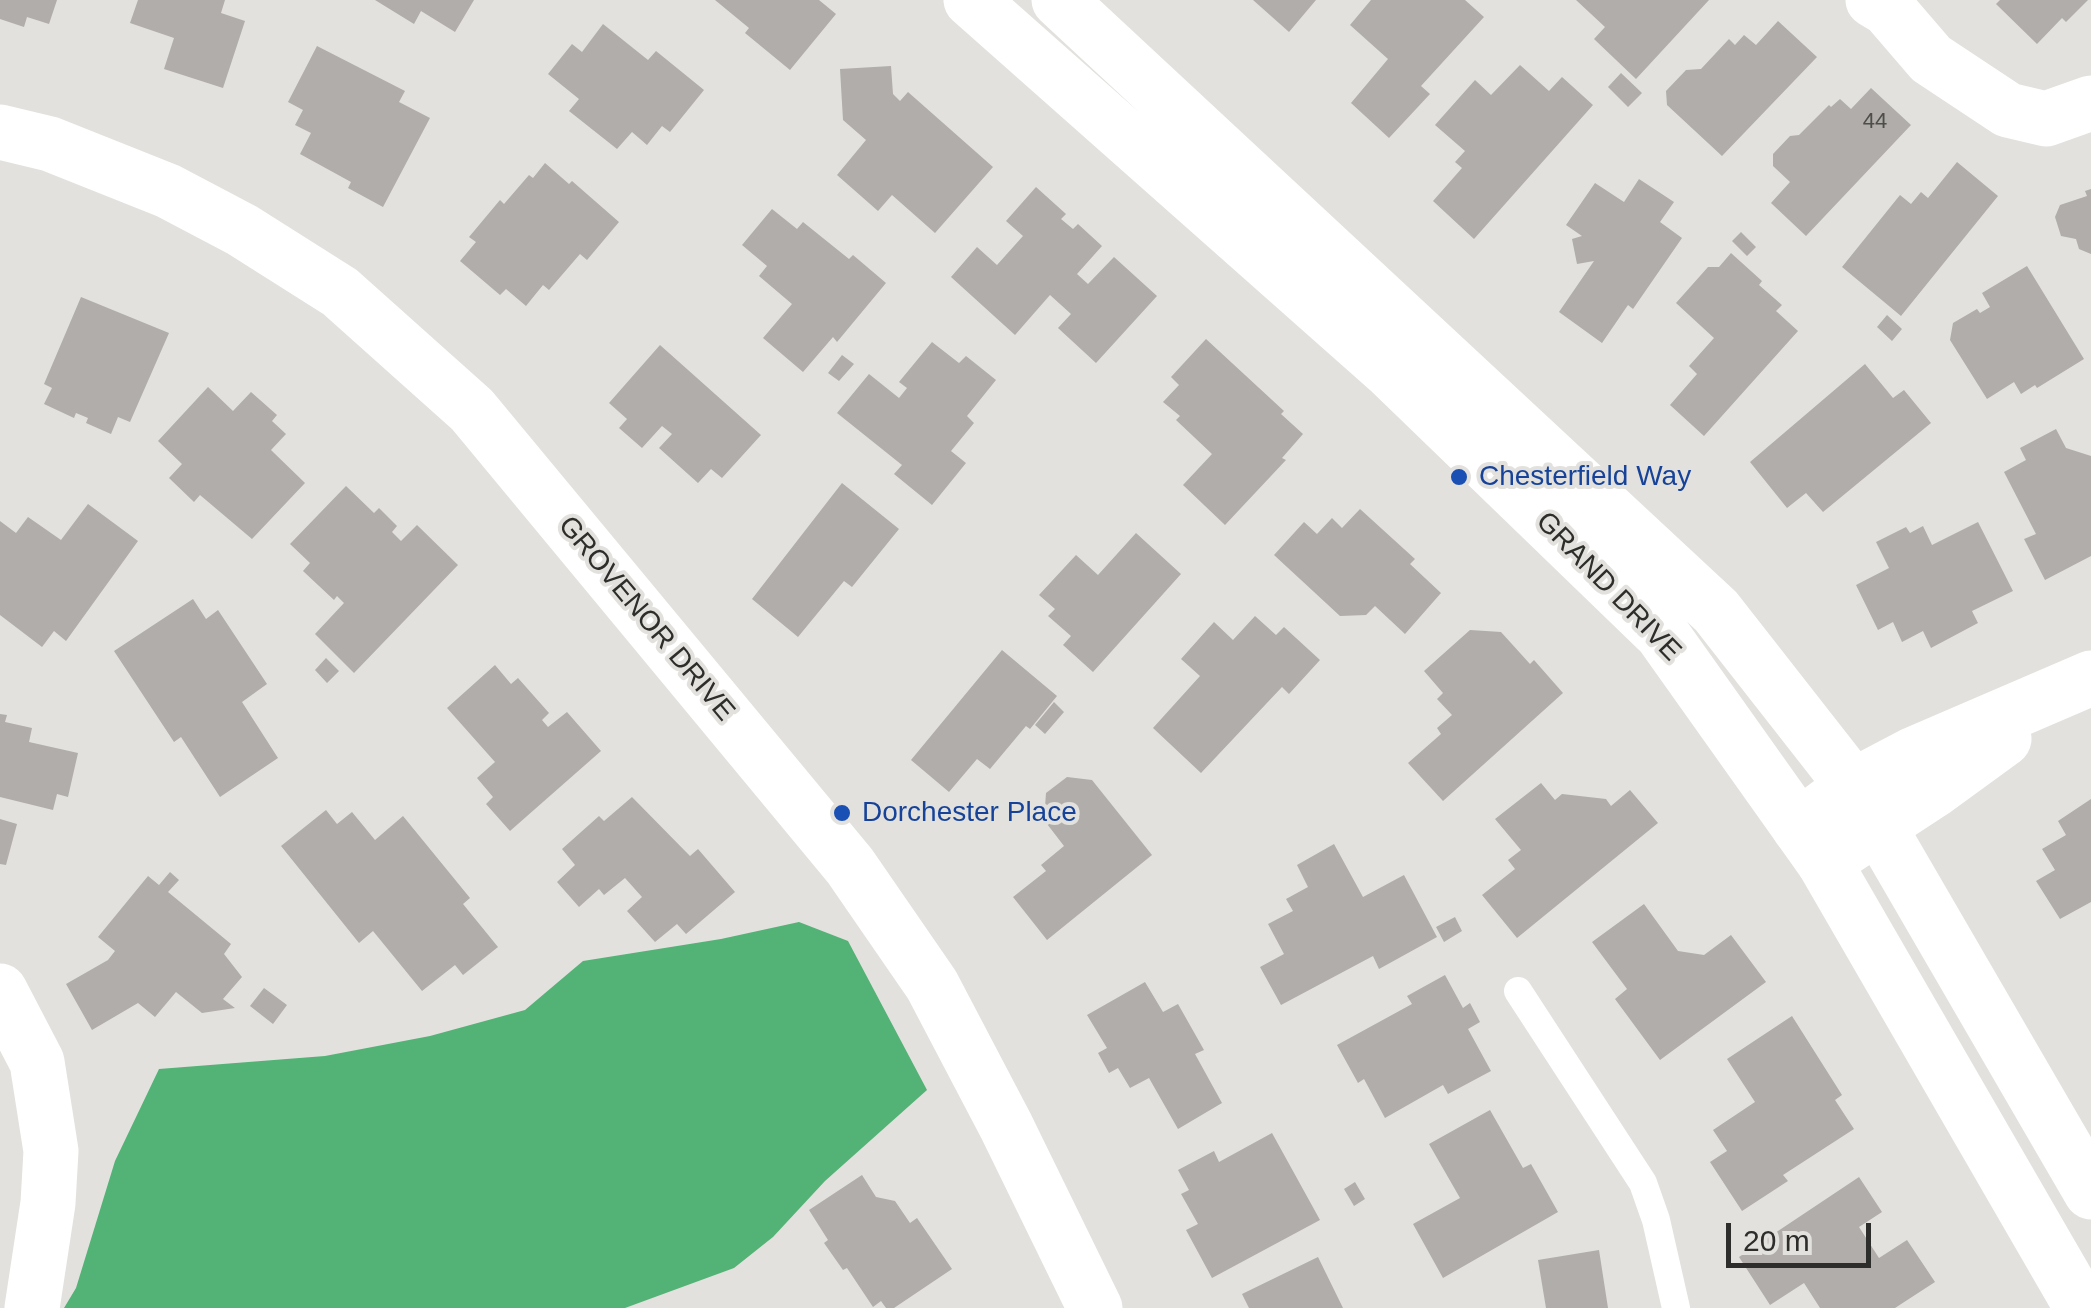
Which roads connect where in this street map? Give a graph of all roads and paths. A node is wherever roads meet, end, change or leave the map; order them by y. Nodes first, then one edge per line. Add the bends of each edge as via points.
1 (971, 0) edge
2 (1060, 0) edge
3 (1873, 0) edge
4 (2091, 104) edge
5 (0, 132) edge
6 (1405, 354) junction
7 (2081, 683) edge
8 (1866, 806) junction
9 (1812, 844) junction
10 (1518, 990) dead end
11 (0, 991) edge
12 (2091, 1192) edge
13 (32, 1308) edge
14 (1095, 1308) edge
15 (1676, 1308) edge
16 (2082, 1308) edge

1 - 6 main road, GRAND DRIVE
2 - 6 main road, GRAND DRIVE
3 - 4 main road via 1931,59 2008,110 2046,118
5 - 14 main road, GROVENOR DRIVE via 50,144 168,191 242,230 340,292 472,410 860,881 932,985
6 - 8 main road, GRAND DRIVE via 1716,611
6 - 9 main road, GRAND DRIVE via 1662,634
7 - 8 main road via 1912,755
8 - 9 main road
8 - 12 main road, GRAND DRIVE
9 - 16 main road, GRAND DRIVE
10 - 15 lane via 1644,1183
11 - 13 main road via 38,1062 51,1151

